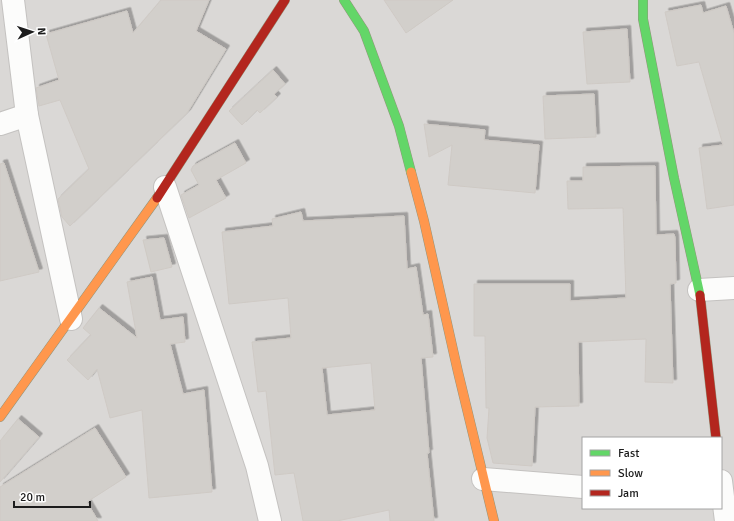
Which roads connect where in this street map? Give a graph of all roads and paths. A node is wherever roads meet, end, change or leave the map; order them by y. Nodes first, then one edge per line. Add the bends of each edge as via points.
1 (13, 0) edge
2 (285, 0) edge
3 (344, 0) edge
4 (643, 0) edge
5 (27, 115) junction
6 (0, 124) edge
7 (165, 187) junction
8 (734, 288) edge
9 (699, 290) junction
10 (71, 319) junction
11 (0, 416) edge
12 (716, 437) edge
13 (483, 479) junction
14 (582, 486) edge
15 (725, 494) edge
16 (270, 521) edge
17 (494, 521) edge
18 (726, 521) edge

1 - 5 street
2 - 7 street
3 - 13 street via 364,31 399,126 424,220
4 - 9 street via 643,19
5 - 6 street
5 - 10 street
7 - 10 street
7 - 16 street via 257,466
8 - 9 street
9 - 12 street
10 - 11 street
13 - 14 street
13 - 17 street
15 - 18 street

